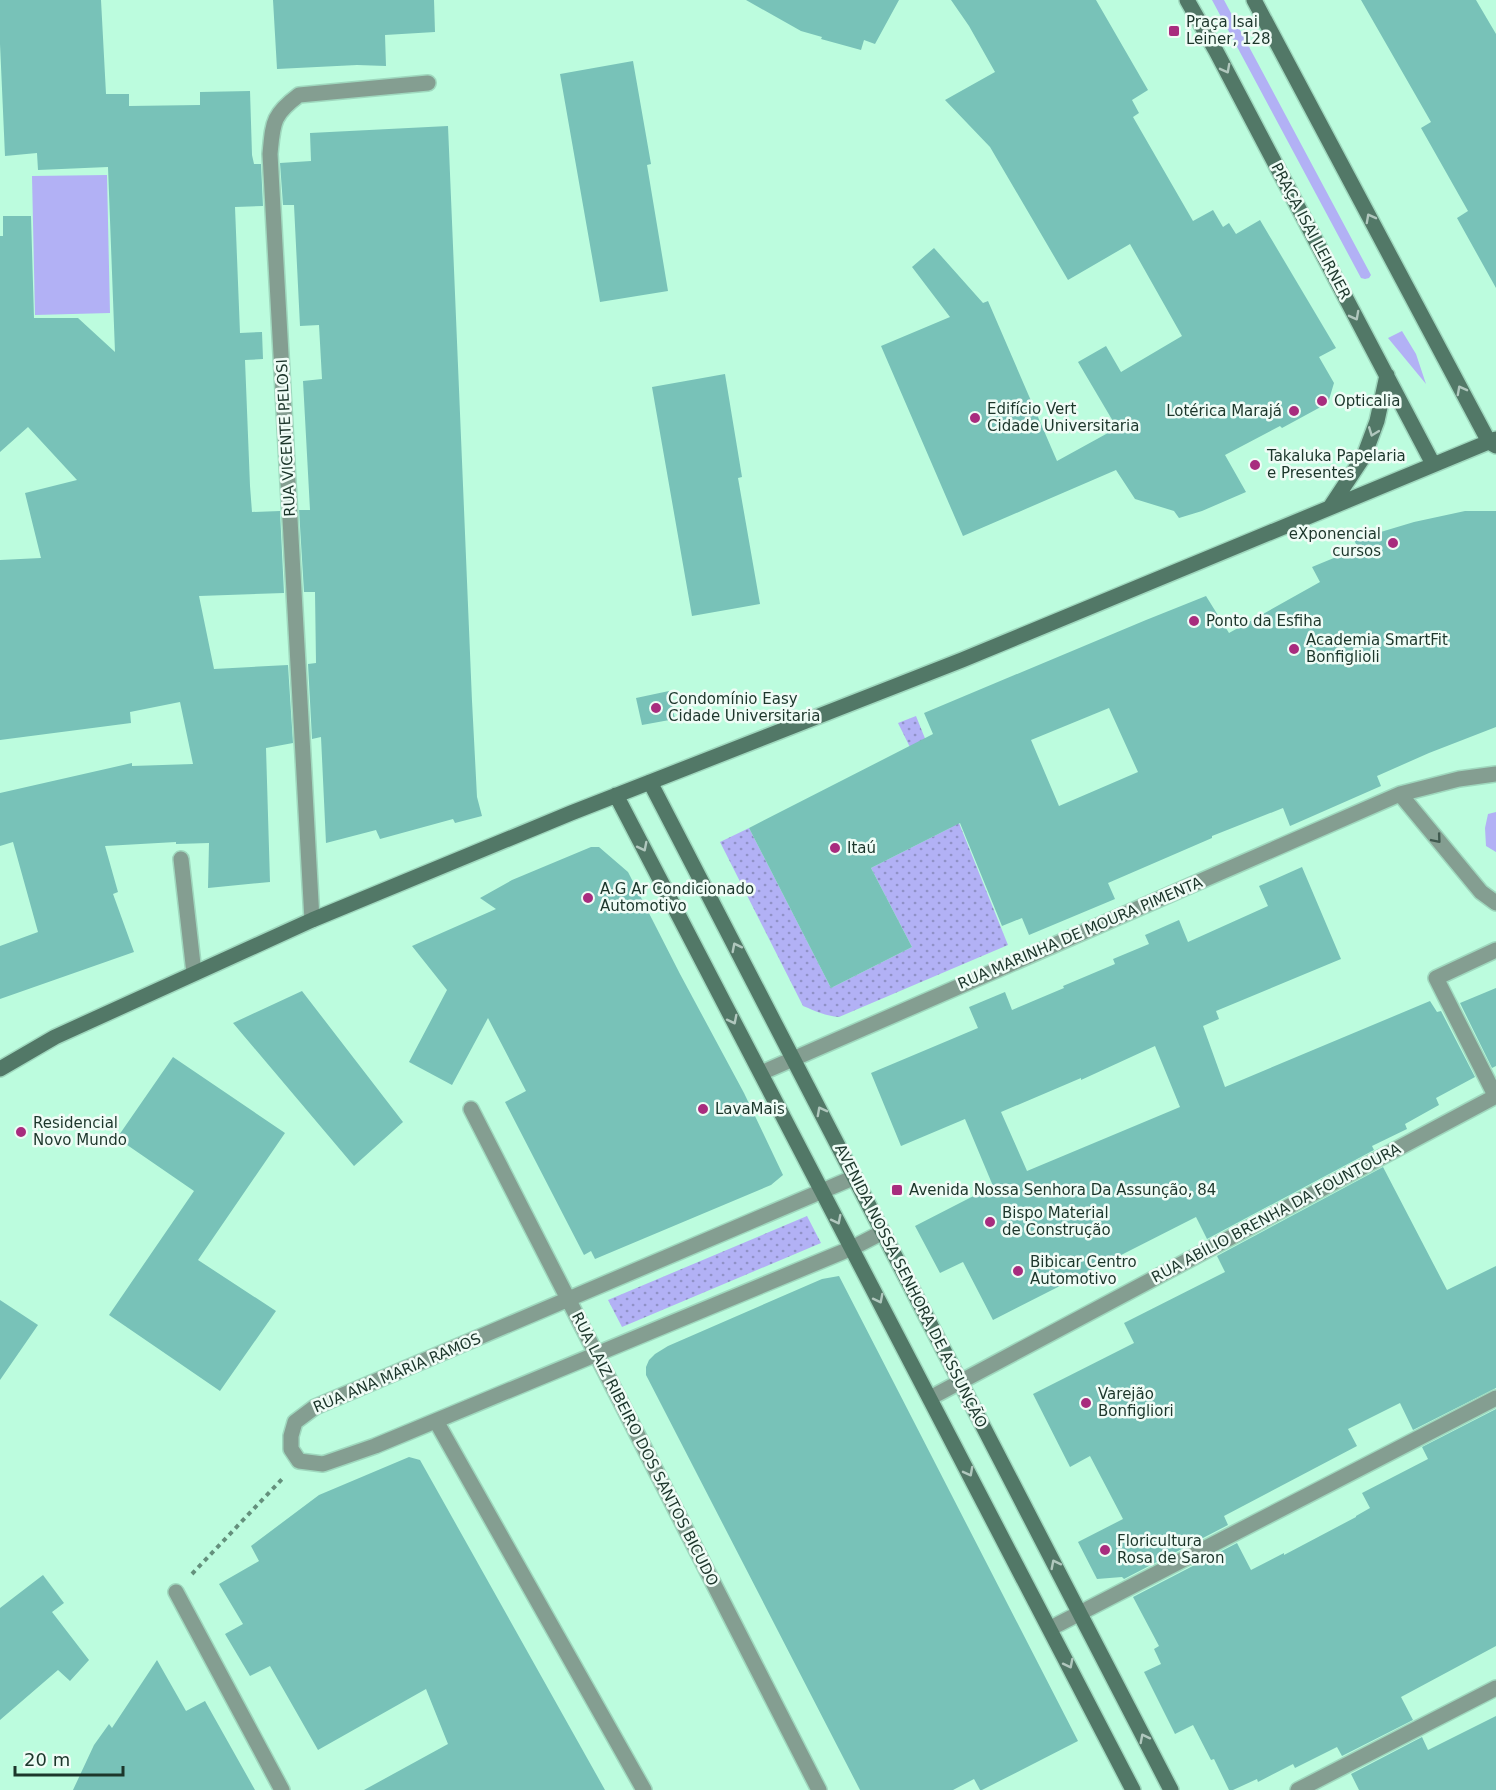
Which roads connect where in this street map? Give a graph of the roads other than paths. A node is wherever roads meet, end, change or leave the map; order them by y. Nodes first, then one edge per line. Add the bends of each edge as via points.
1 (1187, 0) edge
2 (1254, 0) edge
3 (428, 83) dead end
4 (1387, 375) junction
5 (1494, 442) edge
6 (1433, 464) junction
7 (1331, 507) junction
8 (1496, 774) edge
9 (650, 782) junction
10 (1400, 794) junction
11 (616, 795) junction
12 (181, 859) dead end
13 (1496, 903) edge
14 (312, 920) junction
15 (1496, 950) edge
16 (194, 973) junction
17 (793, 1058) junction
18 (0, 1069) edge
19 (761, 1073) junction
20 (1496, 1096) edge
21 (471, 1108) dead end
22 (855, 1177) junction
23 (823, 1191) junction
24 (883, 1232) junction
25 (852, 1248) junction
26 (569, 1300) junction
27 (597, 1354) junction
28 (960, 1382) junction
29 (930, 1398) junction
30 (1496, 1398) edge
31 (436, 1421) junction
32 (176, 1592) road end
33 (1080, 1613) junction
34 (1051, 1628) junction
35 (1496, 1688) edge
36 (282, 1790) edge
37 (644, 1790) edge
38 (819, 1790) edge
39 (1133, 1790) edge
40 (1171, 1790) edge
41 (1298, 1790) edge

1 -> 4 main road, PRAÇA ISAI LEIRNER
5 -> 2 main road
3 - 14 street, RUA VICENTE PELOSI via 299,95 284,106 273,122 270,154
4 - 6 main road, PRAÇA ISAI LEIRNER
4 -> 7 main road via 1364,456
5 - 6 main road
6 - 7 main road
7 - 9 main road via 962,660
8 - 10 street, RUA MARINHA DE MOURA PIMENTA
9 - 11 main road
17 -> 9 main road, AVENIDA NOSSA SENHORA DE ASSUNÇÃO
10 -> 13 street via 1481,892
10 - 17 street, RUA MARINHA DE MOURA PIMENTA
11 - 14 main road
11 -> 19 main road
12 - 16 street
14 - 16 main road
15 - 20 street via 1436,978
16 - 18 main road via 55,1037
17 - 19 street, RUA MARINHA DE MOURA PIMENTA
22 -> 17 main road, AVENIDA NOSSA SENHORA DE ASSUNÇÃO
19 - 23 main road
20 - 28 street, RUA ABÍLIO BRENHA DA FOUNTOURA
21 - 26 street, RUA LAIZ RIBEIRO DOS SANTOS BICUDO
22 - 23 street, RUA ANA MARIA RAMOS
22 - 24 main road, AVENIDA NOSSA SENHORA DE ASSUNÇÃO
23 -> 25 main road
23 - 26 street, RUA ANA MARIA RAMOS
24 - 25 street
24 - 28 main road, AVENIDA NOSSA SENHORA DE ASSUNÇÃO
25 - 27 street
25 -> 29 main road
26 - 27 street, RUA LAIZ RIBEIRO DOS SANTOS BICUDO
26 - 31 street, RUA ANA MARIA RAMOS via 315,1407 295,1422 291,1449 299,1461 323,1464
27 - 31 street
27 - 38 street, RUA LAIZ RIBEIRO DOS SANTOS BICUDO
28 - 29 street, RUA ABÍLIO BRENHA DA FOUNTOURA
33 -> 28 main road, AVENIDA NOSSA SENHORA DE ASSUNÇÃO
29 -> 34 main road
30 - 33 street
31 - 37 street
32 - 36 street
33 - 34 street
40 -> 33 main road, AVENIDA NOSSA SENHORA DE ASSUNÇÃO
34 -> 39 main road
35 - 41 street

